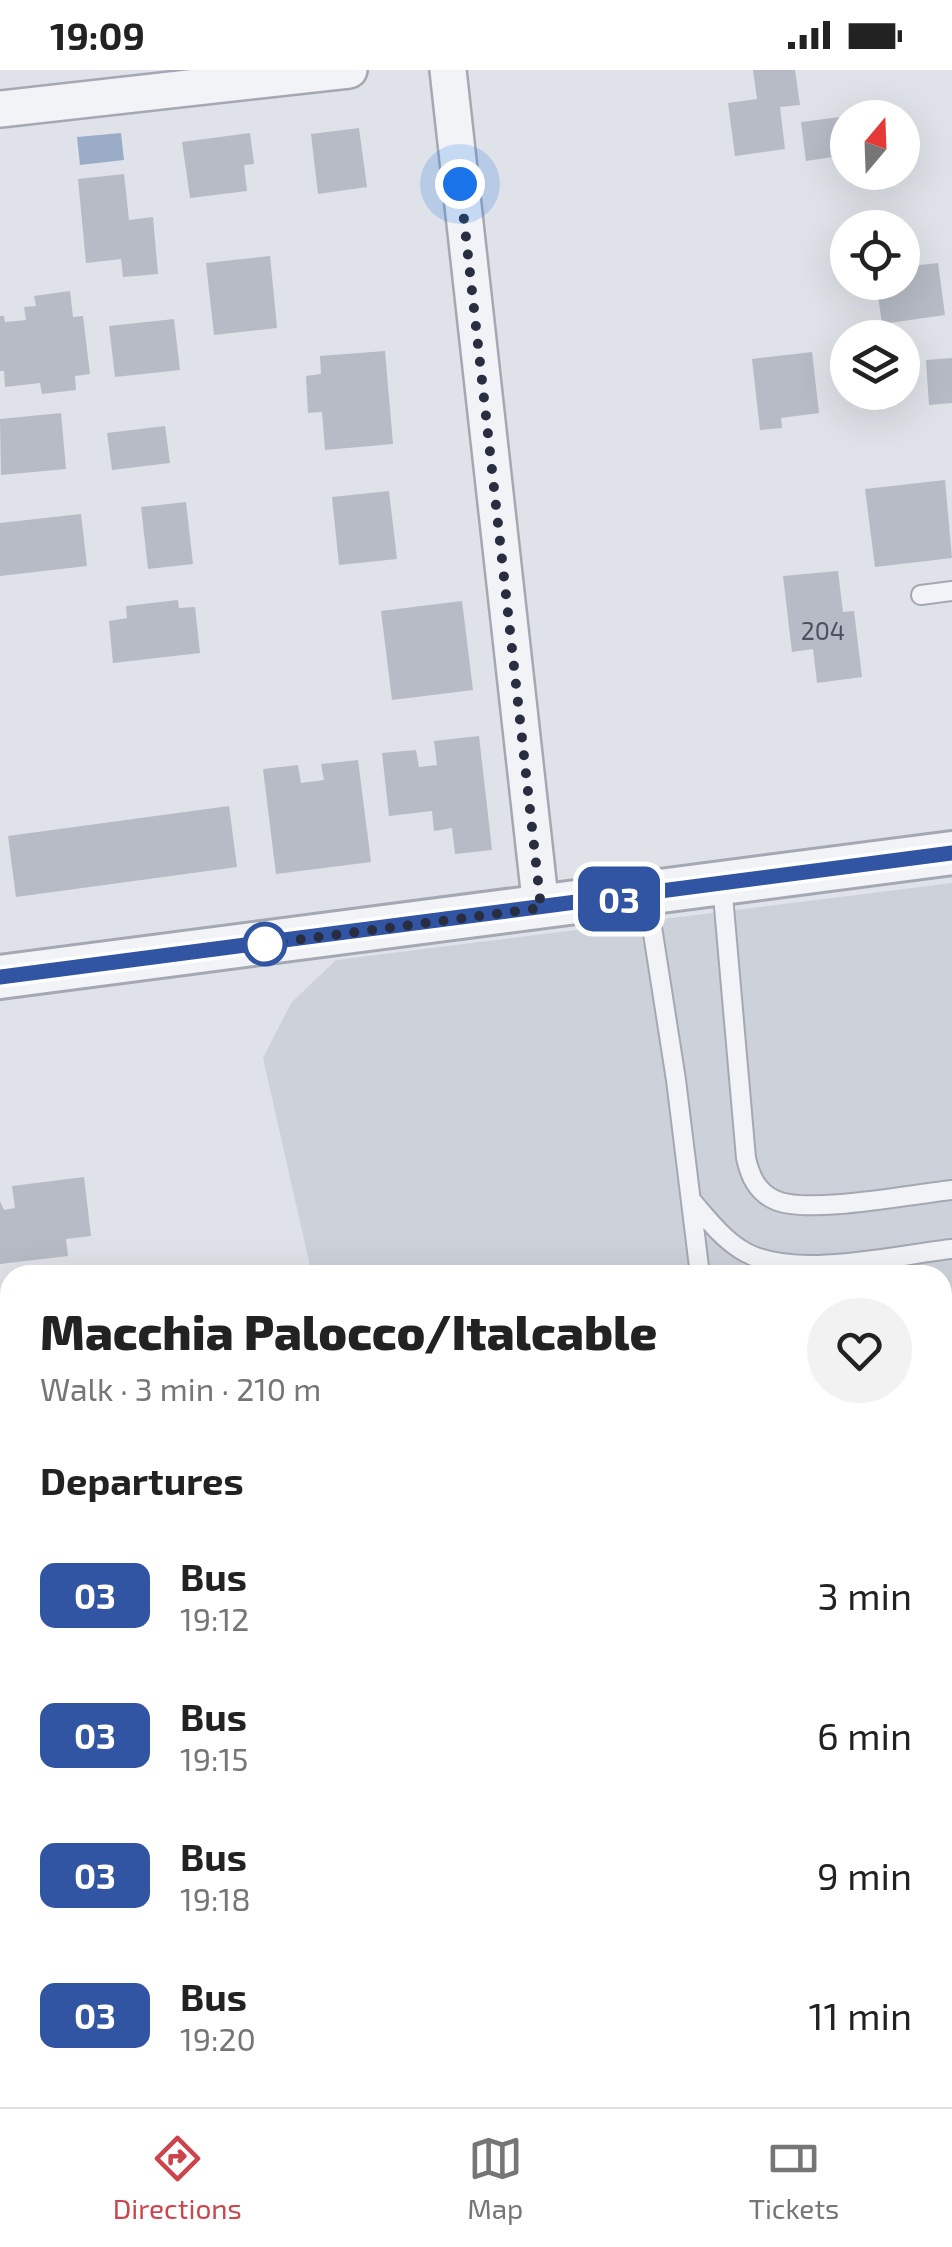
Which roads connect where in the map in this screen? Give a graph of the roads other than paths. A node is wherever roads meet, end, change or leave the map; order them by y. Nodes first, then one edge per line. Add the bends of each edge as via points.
1 (350, 70) edge
2 (448, 70) edge
3 (173, 80) edge
4 (0, 109) edge
5 (952, 591) edge
6 (920, 595) dead end
7 (952, 852) edge
8 (722, 884) junction
9 (647, 895) junction
10 (541, 908) junction
11 (0, 978) edge
12 (952, 1190) edge
13 (691, 1200) junction
14 (952, 1248) edge
15 (699, 1265) edge

1 - 3 street
2 - 10 street
3 - 4 street
5 - 6 lane
7 - 8 street
8 - 9 street
8 - 12 lane via 746,1158 754,1183 774,1200 799,1206
9 - 10 street
9 - 13 lane
10 - 11 street
13 - 14 lane via 740,1250 778,1265
13 - 15 lane

